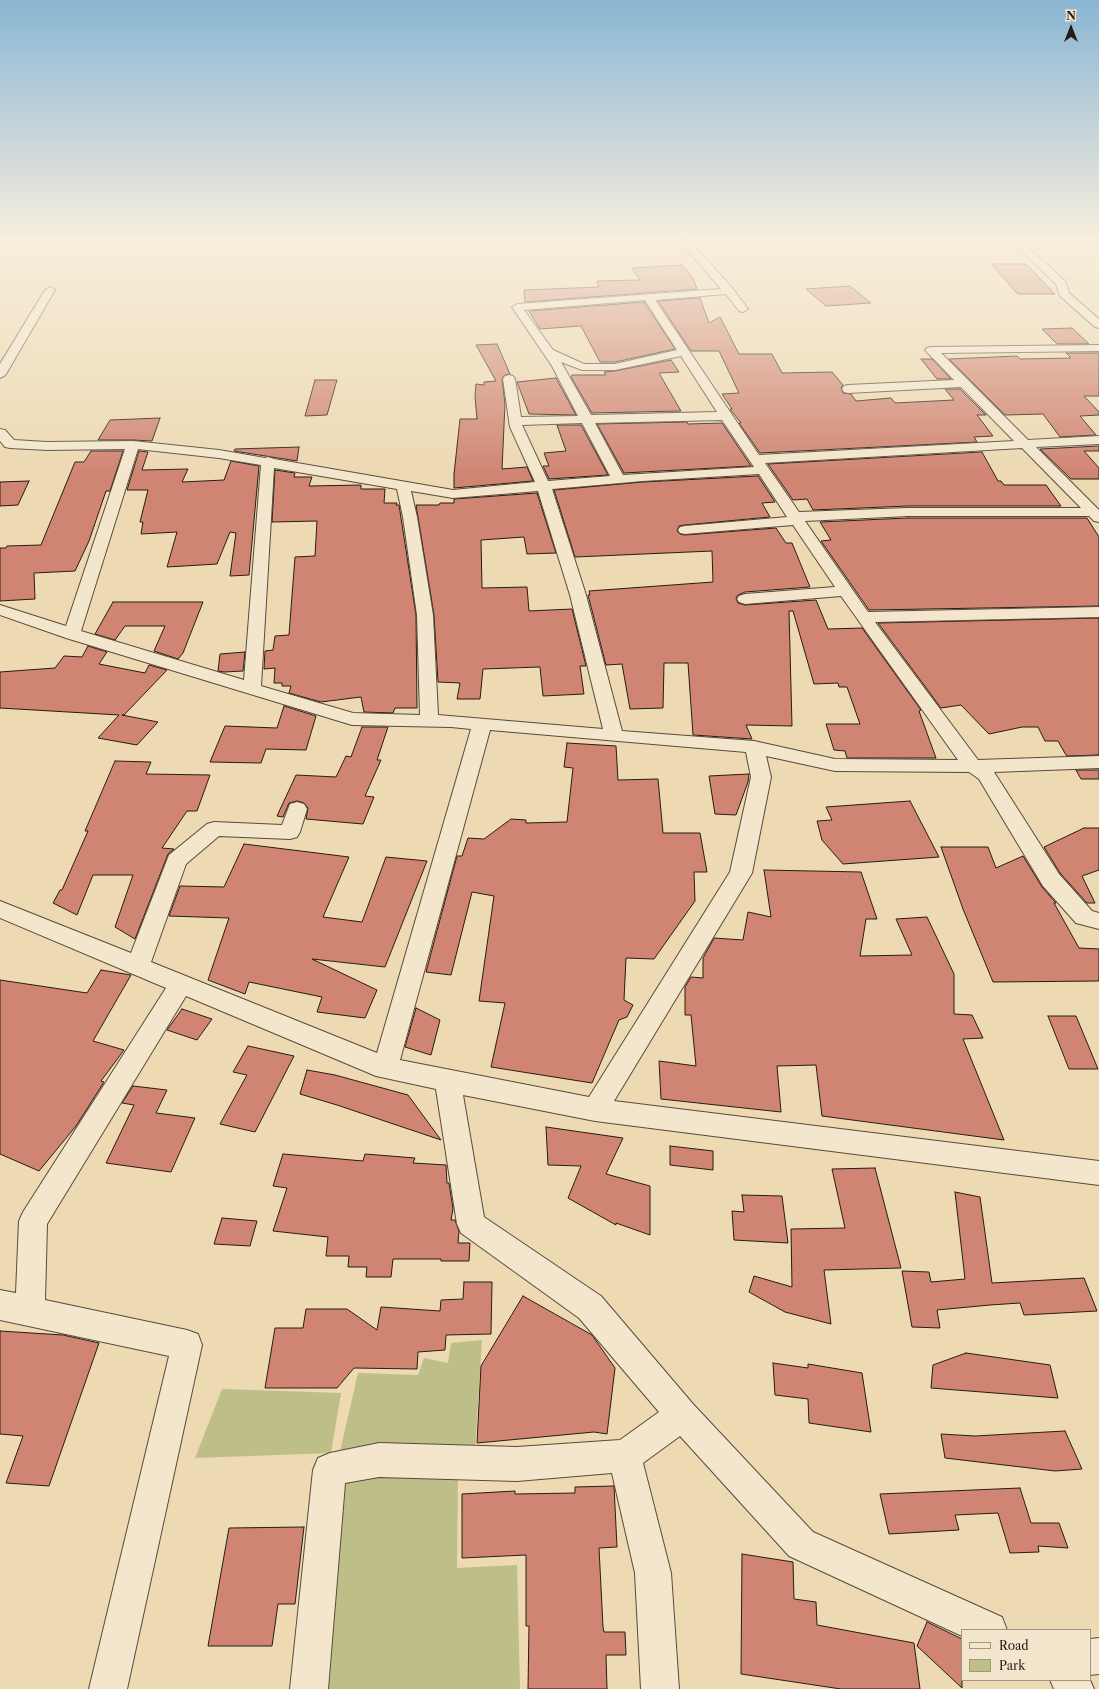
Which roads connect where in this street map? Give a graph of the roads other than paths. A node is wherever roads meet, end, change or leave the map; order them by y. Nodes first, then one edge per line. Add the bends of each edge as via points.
1 (33, 319) edge
2 (525, 319) edge
3 (662, 319) edge
4 (1099, 348) edge
5 (684, 352) junction
6 (550, 353) junction
7 (0, 374) edge
8 (509, 379) dead end
9 (963, 383) junction
10 (848, 389) dead end
11 (726, 416) junction
12 (587, 418) junction
13 (516, 421) junction
14 (0, 433) edge
15 (1099, 440) edge
16 (1024, 444) junction
17 (133, 445) junction
18 (268, 461) junction
19 (760, 465) junction
20 (619, 480) junction
21 (403, 485) junction
22 (544, 487) junction
23 (1097, 516) edge
24 (797, 519) junction
25 (685, 530) dead end
26 (846, 591) junction
27 (746, 598) dead end
28 (0, 610) edge
29 (863, 616) junction
30 (1096, 616) edge
31 (72, 634) junction
32 (252, 689) junction
33 (429, 720) junction
34 (482, 724) junction
35 (614, 736) junction
36 (754, 747) junction
37 (1099, 762) edge
38 (973, 766) junction
39 (297, 809) dead end
40 (0, 909) edge
41 (1099, 921) edge
42 (138, 966) junction
43 (181, 984) junction
44 (385, 1068) junction
45 (448, 1081) junction
46 (595, 1110) junction
47 (1099, 1173) edge
48 (0, 1304) edge
49 (30, 1311) junction
50 (682, 1415) junction
51 (625, 1456) junction
52 (987, 1629) edge
53 (108, 1689) edge
54 (309, 1689) edge
55 (660, 1689) edge

1 - 7 street
2 - 6 street
3 - 5 street
4 - 9 street via 931,350
5 - 6 street via 615,367 582,367
5 - 11 street
6 - 12 street
8 - 13 street
9 - 10 street
9 - 16 street
11 - 12 street
11 - 19 street
12 - 13 street
12 - 20 street
13 - 22 street via 516,427
14 - 17 street via 10,444
15 - 16 street
16 - 19 street
16 - 23 street
17 - 18 street
17 - 31 street
18 - 21 street
18 - 32 street
19 - 20 street
19 - 24 street
20 - 22 street
21 - 22 street via 453,494
21 - 33 street via 425,615
22 - 35 street via 578,595
23 - 24 street via 908,512
24 - 25 street
24 - 26 street
26 - 27 street
26 - 29 street
28 - 31 street
29 - 30 street
29 - 38 street
31 - 32 street
32 - 33 street via 352,719
33 - 34 street
34 - 35 street
34 - 44 street
35 - 36 street
36 - 38 street via 834,765
36 - 46 street via 760,777 741,873
37 - 38 street
38 - 41 street via 986,774 1051,880 1084,917
39 - 42 street via 290,832 214,829 177,860
40 - 42 street
42 - 43 street
43 - 44 street
43 - 49 street via 33,1221
44 - 45 street
45 - 46 street
45 - 50 street via 471,1224 590,1307
46 - 47 street
48 - 49 street
49 - 53 street via 187,1345
50 - 51 street
50 - 52 street via 801,1544
51 - 54 street via 517,1464 379,1460 330,1470
51 - 55 street via 653,1573

